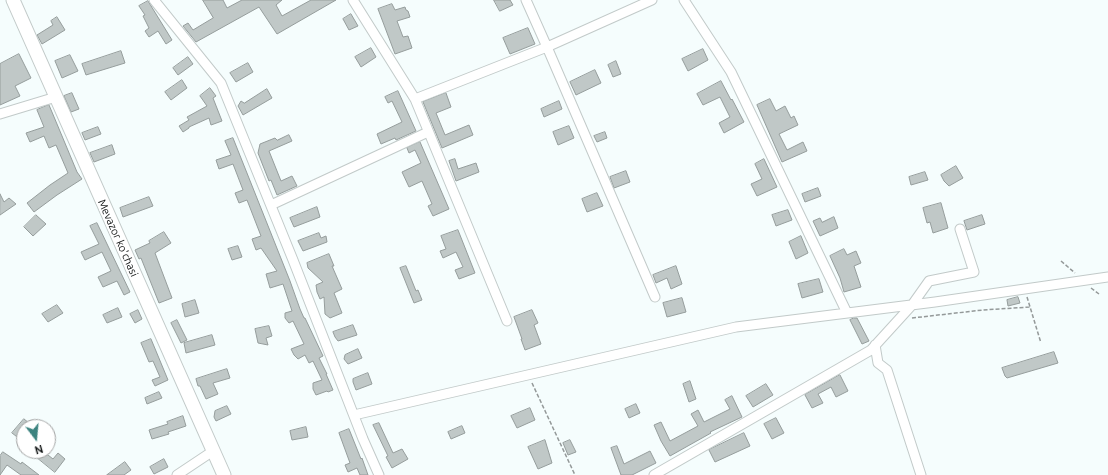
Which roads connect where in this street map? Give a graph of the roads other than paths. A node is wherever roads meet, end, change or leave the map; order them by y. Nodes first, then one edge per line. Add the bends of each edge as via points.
1 (13, 0) edge
2 (154, 0) edge
3 (353, 0) edge
4 (526, 0) edge
5 (652, 0) edge
6 (684, 0) edge
7 (548, 47) junction
8 (56, 97) junction
9 (415, 99) junction
10 (0, 114) edge
11 (428, 132) junction
12 (271, 206) junction
13 (960, 229) dead end
14 (1108, 277) edge
15 (655, 297) dead end
16 (912, 305) junction
17 (847, 313) junction
18 (507, 320) dead end
19 (875, 346) junction
20 (354, 415) junction
21 (213, 451) junction
22 (177, 475) edge
23 (224, 475) edge
24 (379, 475) edge
25 (654, 475) edge
26 (921, 475) edge

1 - 8 street, Mevazor ko'chasi
2 - 12 street via 221,83
3 - 9 street
4 - 7 street
5 - 7 street
6 - 17 street via 732,72
7 - 9 street
7 - 15 street
8 - 10 street
8 - 21 street, Mevazor ko'chasi
9 - 11 street
11 - 12 street
11 - 18 street
12 - 20 street
13 - 16 street via 974,272 930,280
14 - 16 street
16 - 17 street
16 - 19 street
17 - 20 street via 736,328
19 - 25 street
19 - 26 street via 878,363 887,370
20 - 24 street
21 - 22 street
21 - 23 street, Mevazor ko'chasi

